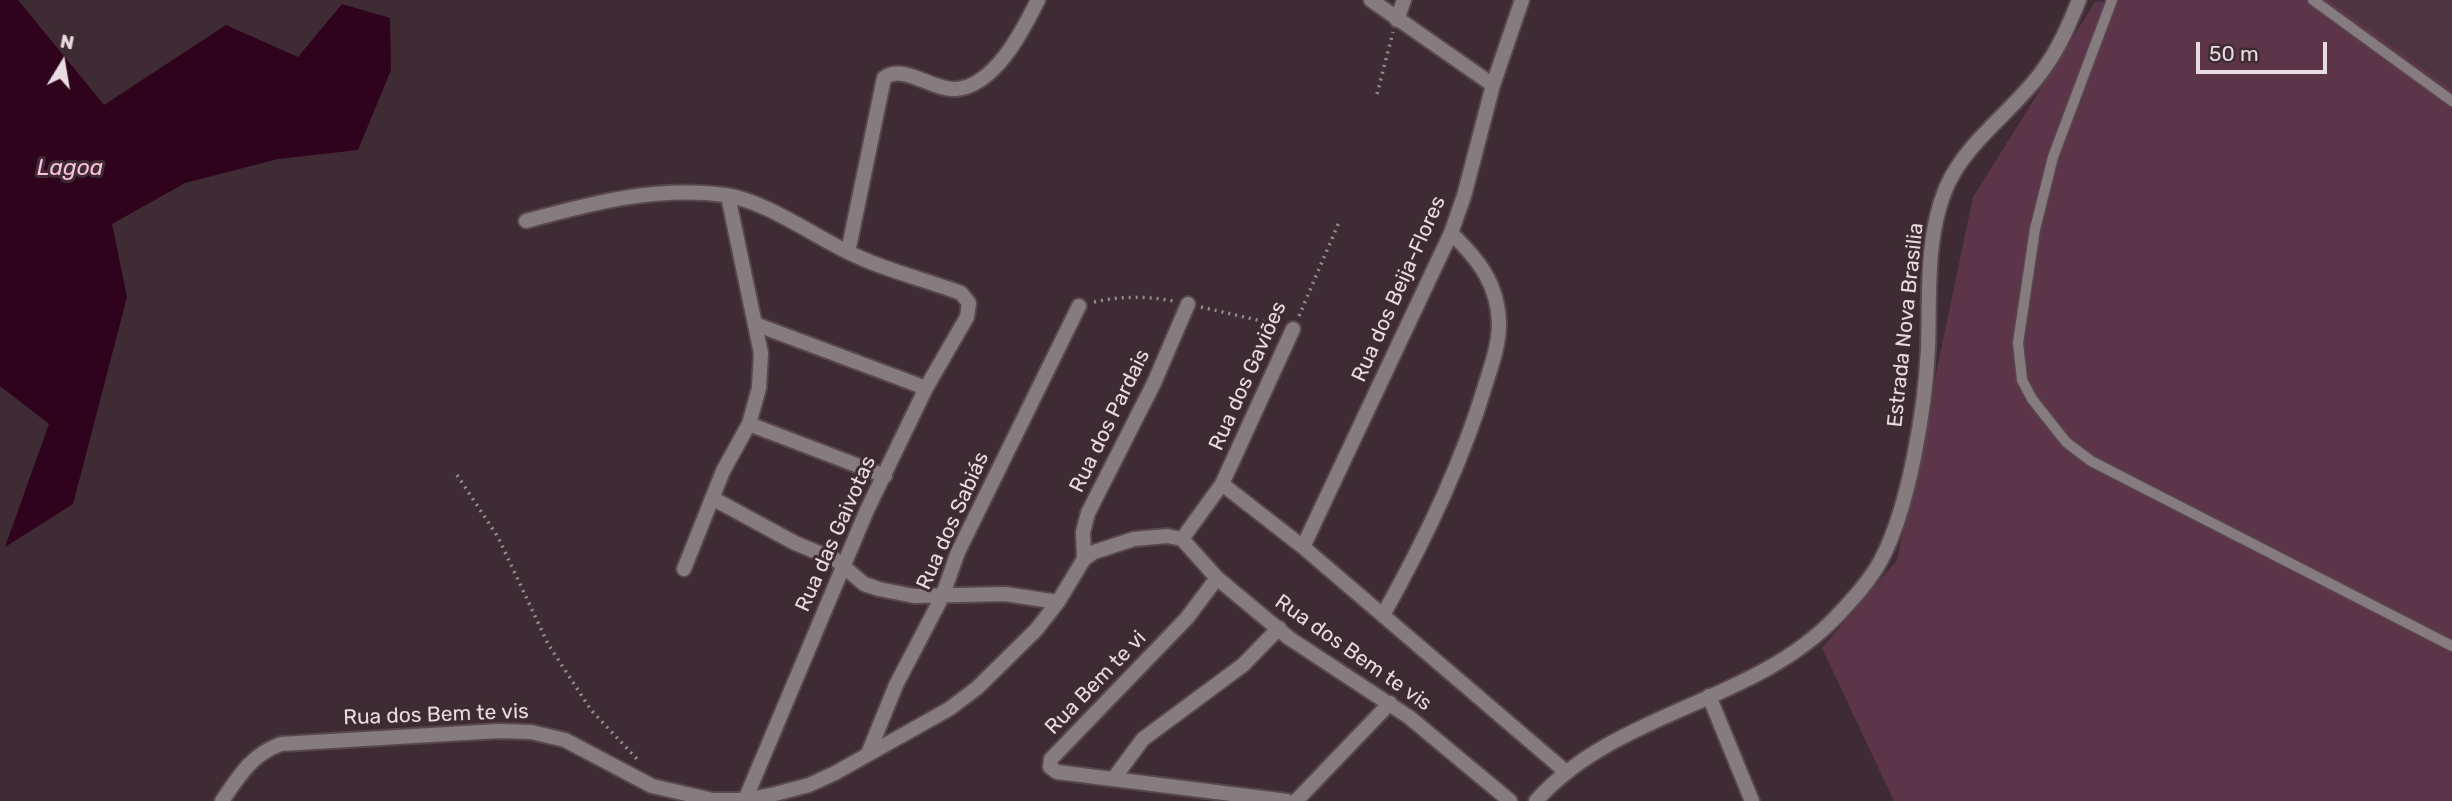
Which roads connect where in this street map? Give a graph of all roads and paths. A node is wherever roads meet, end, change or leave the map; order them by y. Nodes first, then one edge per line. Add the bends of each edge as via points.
1 (1038, 0) edge
2 (1404, 0) edge
3 (1522, 0) edge
4 (2079, 0) edge
5 (2112, 0) edge
6 (2313, 0) edge
7 (1372, 1) edge
8 (1396, 20) junction
9 (1493, 85) junction
10 (1377, 94) dead end
11 (2452, 101) edge
12 (728, 196) junction
13 (526, 221) dead end
14 (1339, 222) dead end
15 (1451, 233) junction
16 (848, 253) junction
17 (1188, 304) dead end
18 (1079, 306) dead end
19 (755, 324) junction
20 (1293, 329) joint
21 (926, 388) junction
22 (748, 424) junction
23 (457, 475) dead end
24 (885, 476) junction
25 (1222, 484) junction
26 (712, 498) junction
27 (1182, 539) junction
28 (1303, 547) junction
29 (1083, 559) junction
30 (844, 566) junction
31 (684, 569) dead end
32 (1217, 578) junction
33 (942, 597) junction
34 (1058, 602) junction
35 (1383, 615) junction
36 (1279, 628) junction
37 (2452, 646) edge
38 (1709, 696) junction
39 (1390, 703) junction
40 (867, 754) junction
41 (641, 762) dead end
42 (1565, 771) junction
43 (1114, 778) junction
44 (745, 800) edge
45 (1539, 800) edge
46 (222, 801) edge
47 (1287, 801) edge
48 (1296, 801) edge
49 (1510, 801) edge
50 (1752, 801) edge

1 - 16 street via 1012,47 969,85 947,89 894,73 884,78
2 - 8 street
3 - 9 street, Rua dos Beija-Flores
4 - 38 street, Estrada Nova Brasilia via 2066,35 2043,71 1964,156 1947,187 1934,226 1927,352 1913,451 1881,561 1836,617 1805,646
5 - 37 lane via 2053,157 2035,229 2018,344 2022,380 2066,442 2091,461
6 - 11 lane
7 - 8 street
8 - 9 street
8 - 10 path
9 - 15 street, Rua dos Beija-Flores
12 - 13 street via 615,198
12 - 16 street via 765,209
12 - 19 street
14 - 20 path, Rua dos Gaviões
15 - 28 street, Rua dos Beija-Flores
15 - 35 street via 1478,259 1488,279 1497,306 1497,342 1456,464 1425,538
16 - 21 street, Rua das Gaivotas via 961,293 969,303 967,317
17 - 29 street, Rua dos Pardais via 1088,513
18 - 33 street, Rua dos Sabiás via 958,552
19 - 21 street
19 - 22 street via 761,374
20 - 25 street, Rua dos Gaviões
21 - 24 street, Rua das Gaivotas
22 - 24 street
22 - 26 street
23 - 41 path via 498,537 548,645 591,710
24 - 30 street, Rua das Gaivotas
25 - 27 street, Rua dos Gaviões
25 - 28 street, Rua dos Bem te vis
26 - 30 street
26 - 31 street
27 - 29 street via 1134,539
27 - 32 street, Rua dos Bem te vis
28 - 35 street, Rua dos Bem te vis
29 - 34 street, Rua dos Bem te vis
30 - 33 street via 864,584 879,589
30 - 44 street, Rua das Gaivotas
32 - 36 street, Rua dos Bem te vis
32 - 43 street, Rua Bem te vi via 1187,618 1049,764 1052,771
33 - 34 street via 1004,594
33 - 40 street, Rua dos Sabiás via 896,685
34 - 40 street, Rua dos Bem te vis via 1028,639 977,688 949,709
35 - 42 street, Rua dos Bem te vis
36 - 39 street, Rua dos Bem te vis
36 - 43 street via 1243,665 1143,739
38 - 42 street, Estrada Nova Brasilia
38 - 50 street
39 - 48 street
39 - 49 street, Rua dos Bem te vis
40 - 44 street, Rua dos Bem te vis via 808,785
42 - 45 street, Estrada Nova Brasilia
43 - 47 street, Rua Bem te vi
44 - 46 street, Rua dos Bem te vis via 713,800 652,786 565,740 498,731 281,744 262,751

